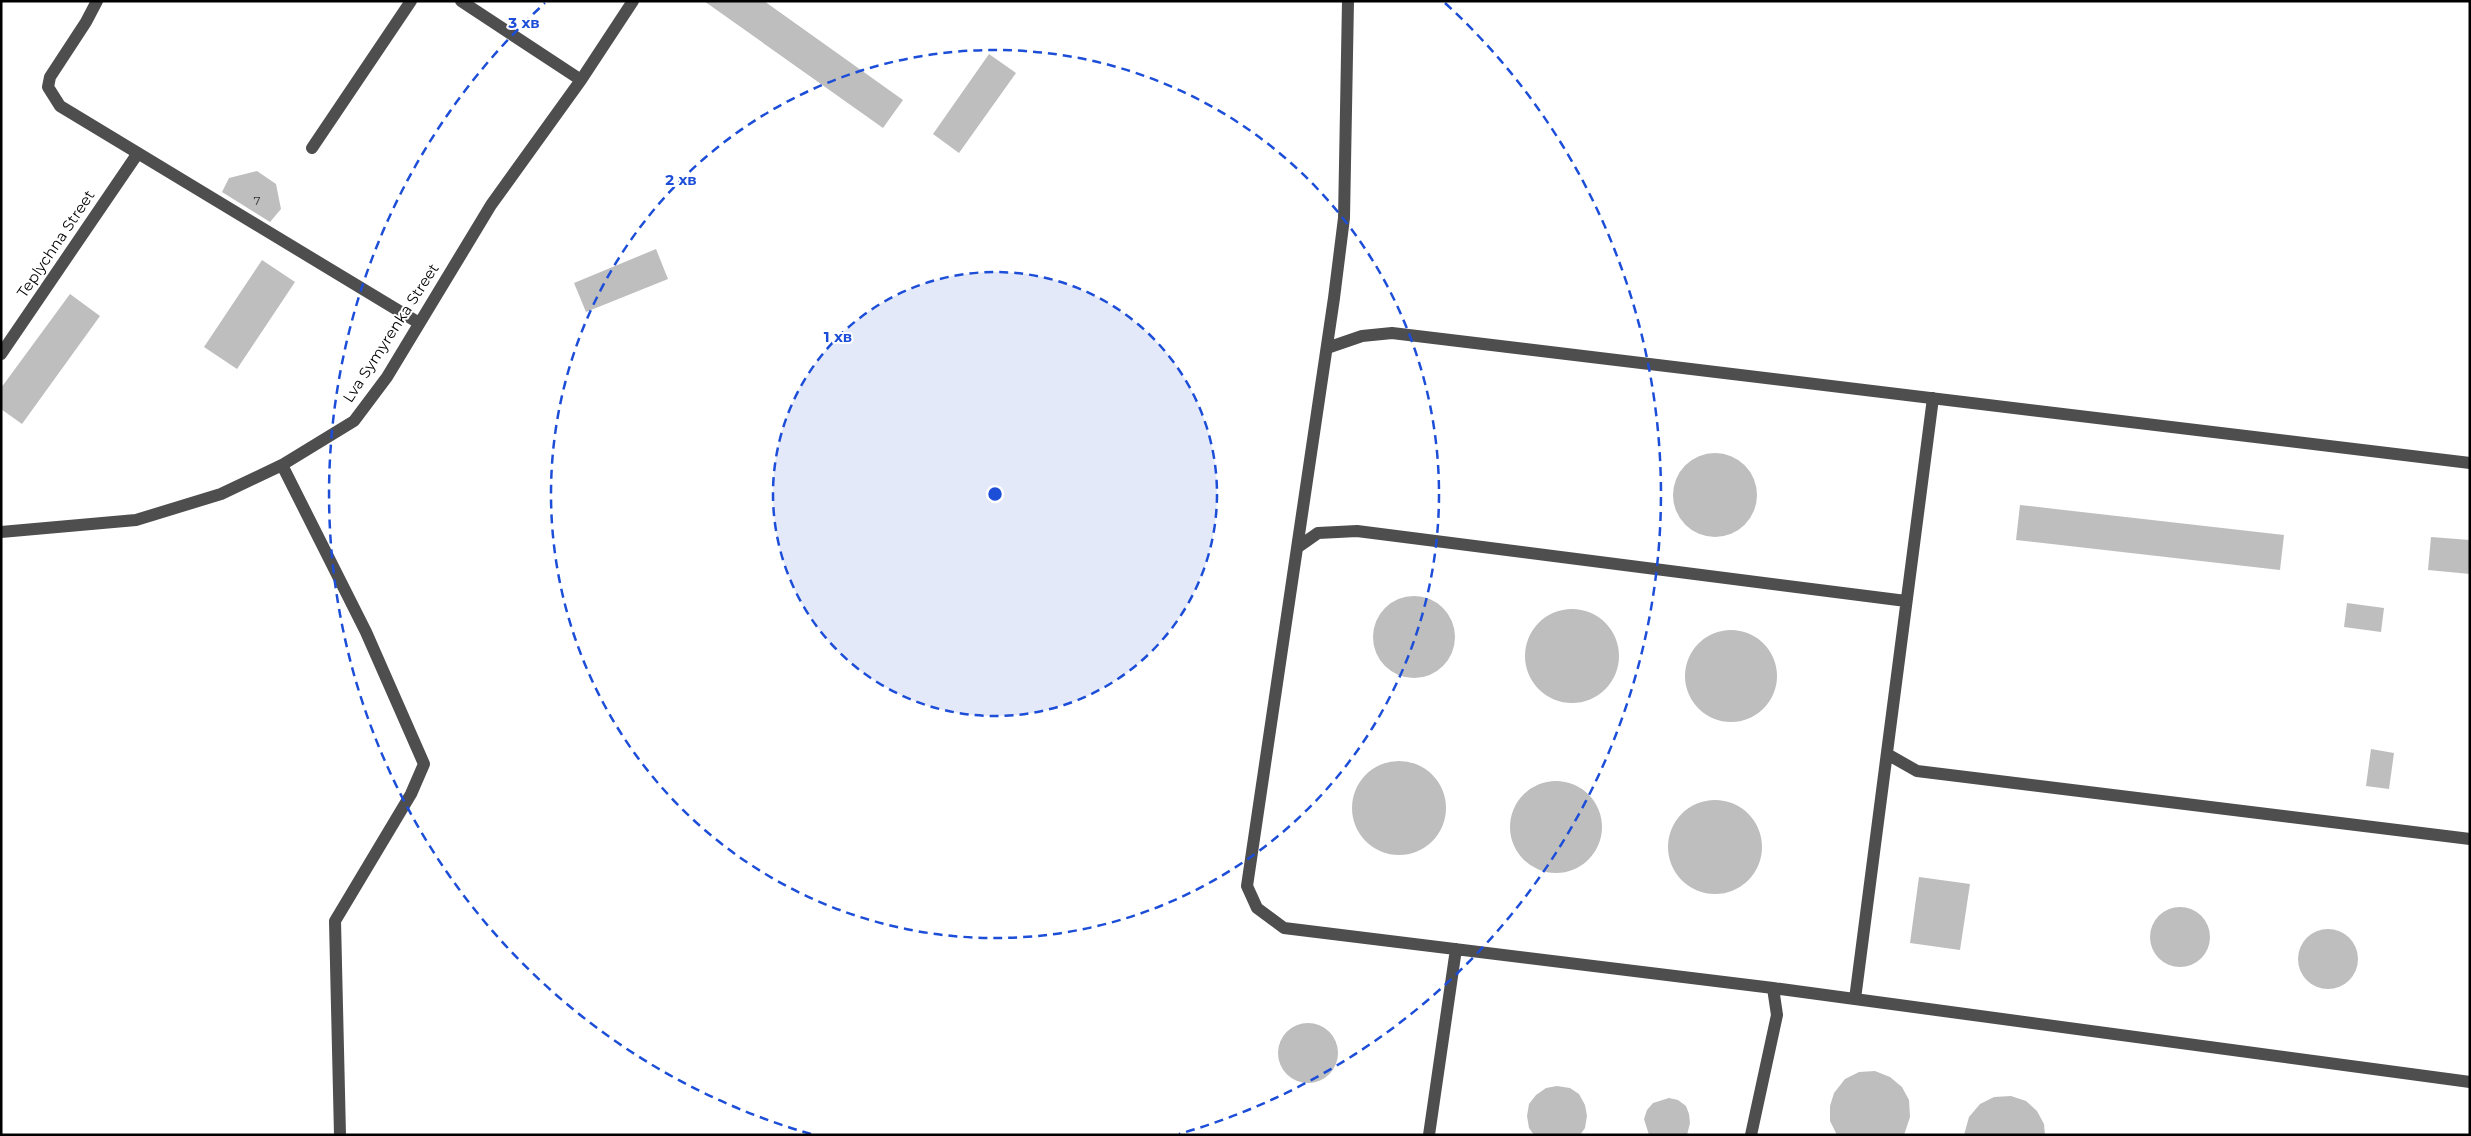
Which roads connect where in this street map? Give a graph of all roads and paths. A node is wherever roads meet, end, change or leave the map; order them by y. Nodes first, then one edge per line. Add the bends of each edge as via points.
1 (97, 1) edge
2 (411, 1) edge
3 (461, 1) edge
4 (633, 1) edge
5 (1348, 1) edge
6 (581, 80) junction
7 (312, 148) dead end
8 (138, 153) junction
9 (419, 322) junction
10 (1327, 348) junction
11 (1, 354) edge
12 (1933, 398) junction
13 (2470, 463) edge
14 (282, 465) junction
15 (1, 532) edge
16 (1298, 547) junction
17 (1906, 601) junction
18 (1887, 754) junction
19 (2470, 839) edge
20 (1456, 949) junction
21 (1773, 988) junction
22 (1854, 999) junction
23 (2470, 1082) edge
24 (340, 1135) edge
25 (1429, 1135) edge
26 (1751, 1135) edge

1 - 8 street via 50,77 48,87 60,106
2 - 7 street
3 - 6 street
4 - 6 street, Lva Symyrenka Street
5 - 10 street via 1344,218
6 - 9 street, Lva Symyrenka Street via 491,205
8 - 9 street
8 - 11 street, Teplychna Street
9 - 14 street, Lva Symyrenka Street via 354,421
10 - 12 street via 1362,336 1392,333
10 - 16 street
12 - 13 street
12 - 17 street
14 - 15 street, Lva Symyrenka Street via 221,494 136,520
14 - 24 street via 366,632 424,764 411,794 335,921
16 - 17 street via 1318,532 1357,531
16 - 20 street via 1247,886 1257,908 1284,928
17 - 18 street
18 - 19 street via 1917,771
18 - 22 street
20 - 21 street
20 - 25 street
21 - 22 street
21 - 26 street via 1778,1015
22 - 23 street

